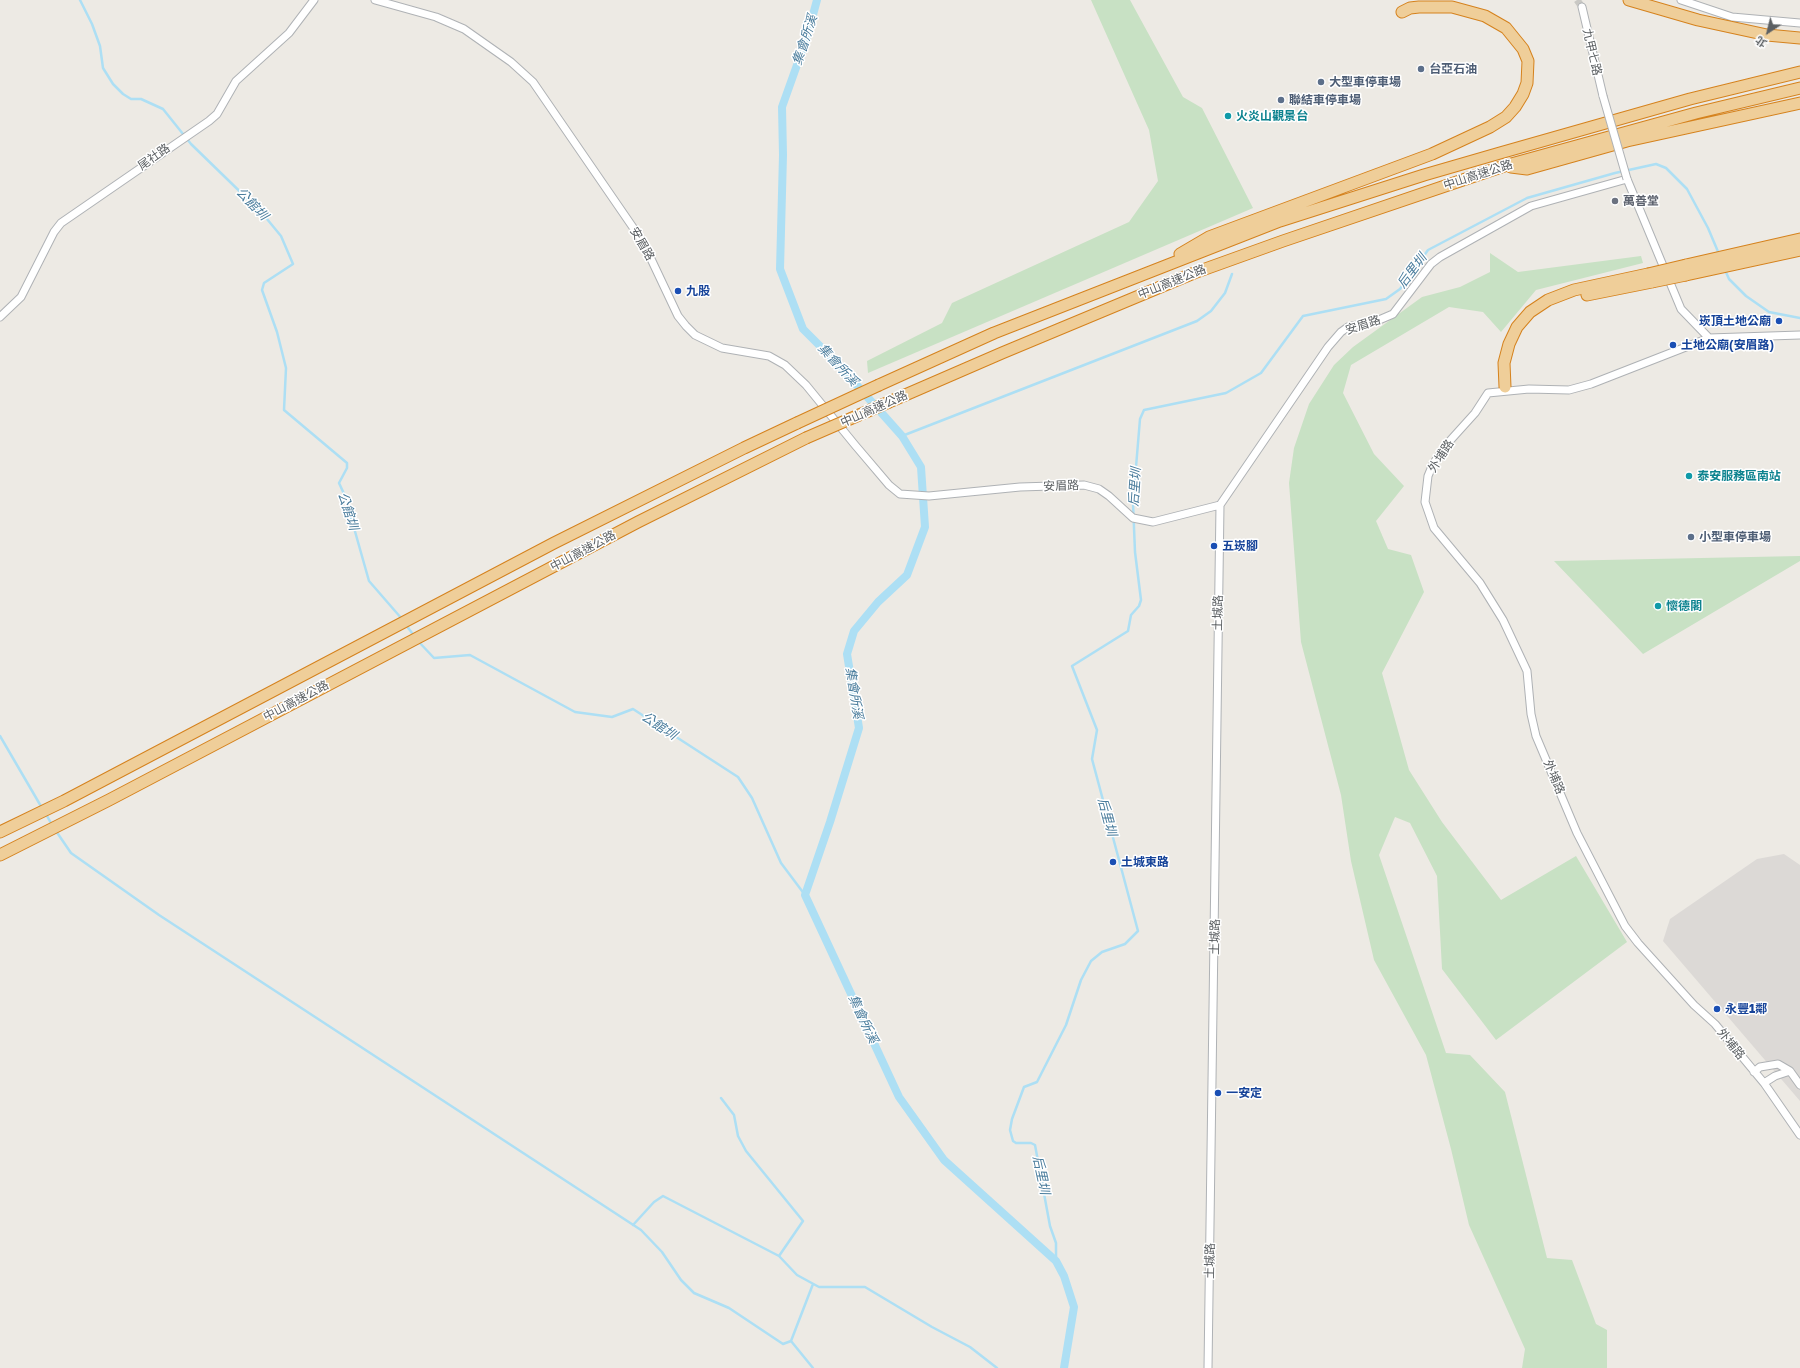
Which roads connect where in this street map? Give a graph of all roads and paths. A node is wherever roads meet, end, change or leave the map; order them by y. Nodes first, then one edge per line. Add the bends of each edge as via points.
1 (314, 0) edge
2 (376, 0) edge
3 (1629, 0) edge
4 (1681, 0) edge
5 (1582, 7) tunnel mouth
6 (1402, 12) dead end
7 (1800, 23) edge
8 (1800, 38) edge
9 (1800, 72) edge
10 (1800, 88) edge
11 (1800, 104) edge
12 (1504, 166) junction
13 (1627, 179) junction
14 (1800, 239) edge
15 (1800, 250) edge
16 (1730, 260) junction
17 (1156, 269) junction
18 (1686, 270) junction
19 (0, 317) edge
20 (1800, 335) edge
21 (1709, 338) junction
22 (1508, 385) dead end
23 (1220, 505) junction
24 (0, 832) edge
25 (0, 855) edge
26 (1790, 1071) junction
27 (1754, 1072) junction
28 (1764, 1083) junction
29 (1800, 1086) edge
30 (1800, 1135) edge
31 (1208, 1368) edge

1 - 19 street, 尾社路 via 289,34 236,81 217,114 61,223 21,297
2 - 23 street, 安眉路 via 436,17 464,29 528,77 643,242 678,316 686,326 695,335 722,348 769,356 785,365 806,385 854,446 900,494 929,496 1084,484 1099,489 1133,518 1153,522
3 - 8 highway via 1698,20 1768,35
4 - 7 street via 1732,17
5 - 13 street, 九甲七路, bridge via 1603,96
6 - 17 highway via 1424,6 1452,7 1485,16 1506,28 1523,49 1528,61 1527,83 1515,107 1490,127 1432,154 1209,237
9 - 17 highway, 中山高速公路 via 1690,99 1424,175 1280,221
10 - 12 highway, 中山高速公路 via 1696,113
11 - 12 highway via 1627,141 1527,169
12 - 25 highway, 中山高速公路, bridge via 1194,273 806,438 638,522
13 - 21 street via 1681,309
13 - 23 street, 安眉路 via 1531,206 1431,264 1393,314 1348,327 1341,332 1276,421
14 - 16 highway
15 - 16 highway
16 - 18 highway via 1718,268
16 - 18 highway via 1713,258
17 - 24 highway, 中山高速公路, bridge via 994,334 797,423 554,543
18 - 22 highway, bridge via 1551,305 1533,317 1512,346
20 - 21 street
21 - 27 street, 外埔路 via 1591,384 1569,390 1529,389 1488,394 1475,413 1446,444 1433,464 1428,476 1425,502 1434,528 1480,584 1503,620 1527,671 1536,736 1577,833 1625,926 1694,1006 1715,1024
23 - 31 street, 土城路
26 - 27 street via 1778,1064 1760,1067
26 - 28 street
26 - 29 street
27 - 28 street, 外埔路
28 - 30 street, 外埔路

